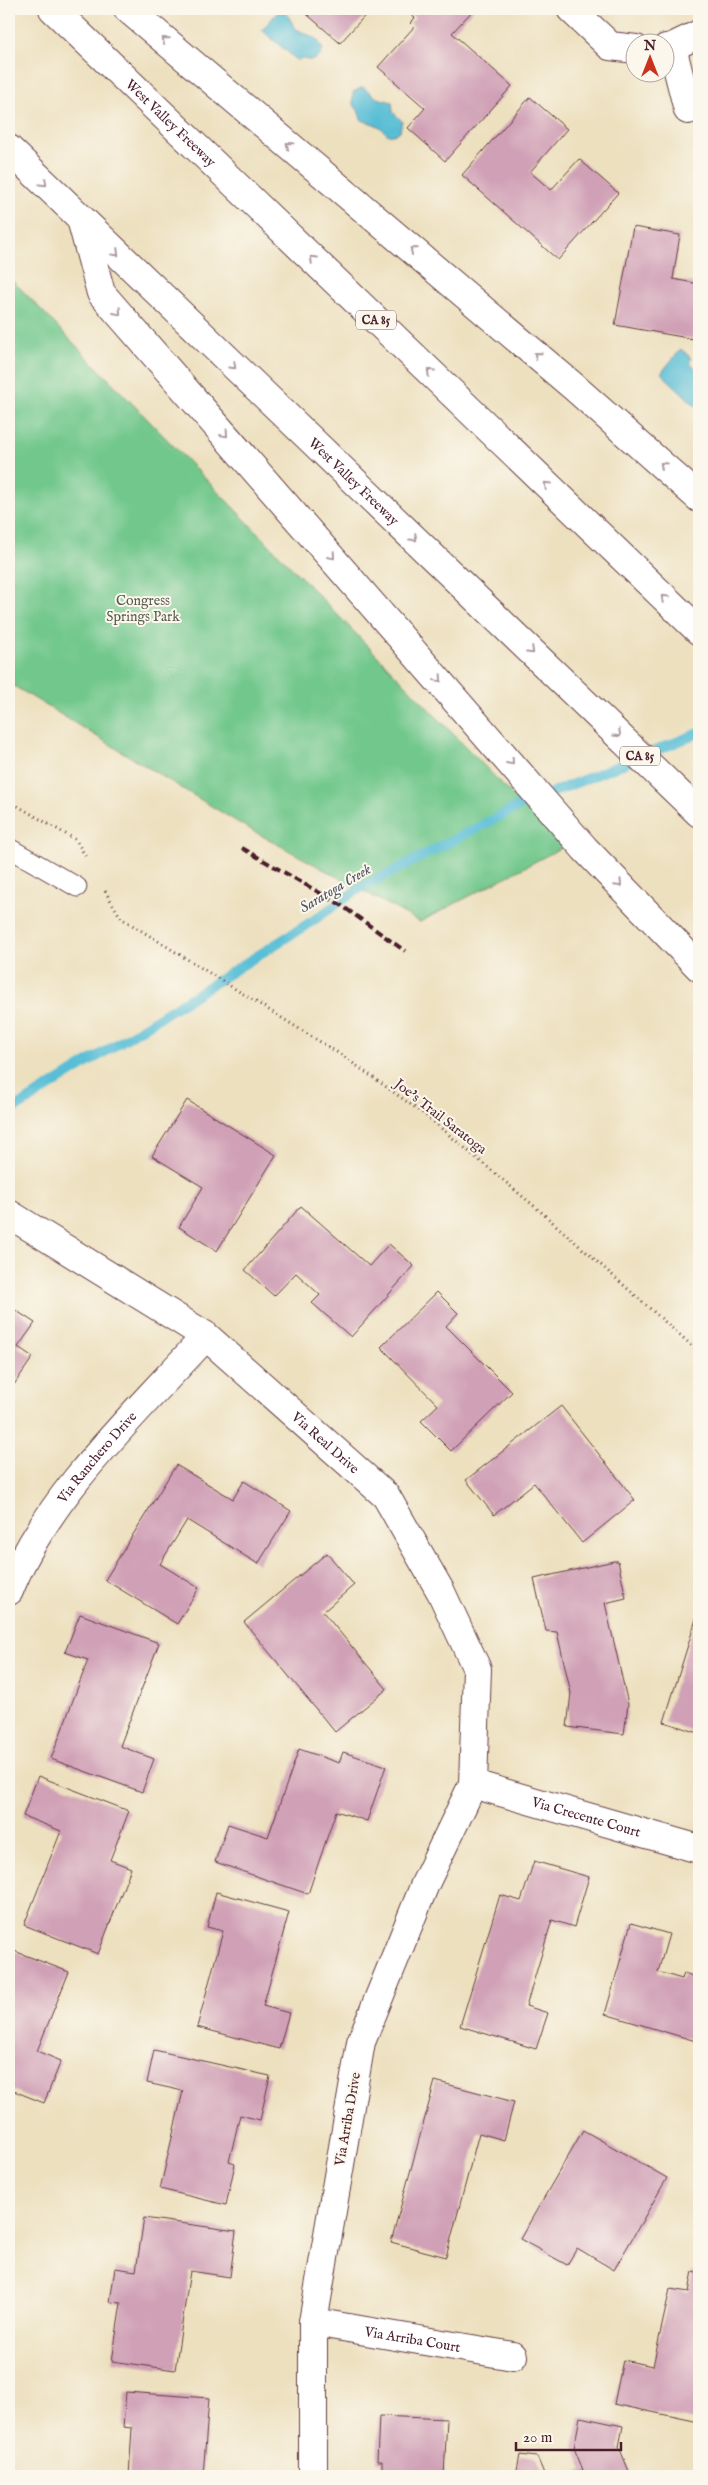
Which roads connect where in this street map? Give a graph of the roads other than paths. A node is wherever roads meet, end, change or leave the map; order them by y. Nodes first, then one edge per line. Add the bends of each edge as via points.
1 (53, 9) edge
2 (128, 9) edge
3 (571, 9) edge
4 (699, 34) edge
5 (676, 44) edge
6 (626, 48) edge
7 (676, 70) edge
8 (688, 110) dead end
9 (9, 149) edge
10 (81, 220) junction
11 (699, 498) edge
12 (699, 631) edge
13 (699, 813) edge
14 (9, 848) edge
15 (77, 887) dead end
16 (699, 967) edge
17 (9, 1214) edge
18 (206, 1336) junction
19 (9, 1591) edge
20 (473, 1784) junction
21 (699, 1849) edge
22 (313, 2322) junction
23 (513, 2356) dead end
24 (313, 2476) edge

12 -> 1 main road, West Valley Freeway / CA 85
11 -> 2 main road via 574,387
3 - 6 main road via 610,46
4 - 5 main road
7 - 8 main road
9 -> 10 main road, West Valley Freeway / CA 85
10 -> 13 main road, West Valley Freeway / CA 85
10 -> 16 main road via 101,293 586,849
14 - 15 lane
17 - 18 main road, Via Real Drive
18 - 19 main road, Via Ranchero Drive via 68,1489 16,1572
18 - 20 main road, Via Real Drive via 386,1496 441,1592 477,1668
20 - 21 main road, Via Crecente Court
20 - 22 main road, Via Arriba Drive via 425,1884 361,2042
22 - 23 main road, Via Arriba Court
22 - 24 main road, Via Arriba Drive

